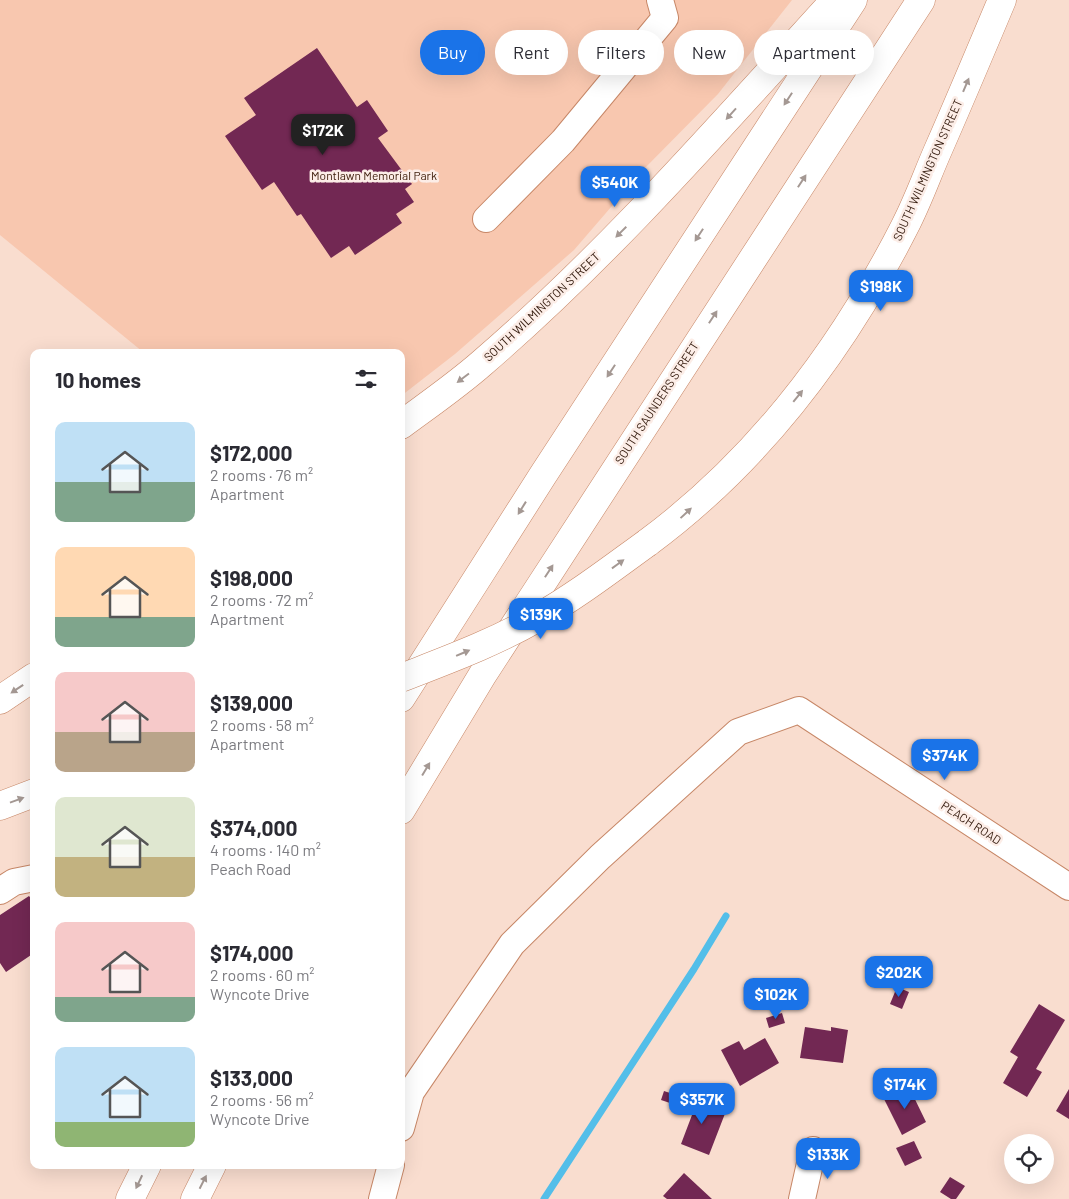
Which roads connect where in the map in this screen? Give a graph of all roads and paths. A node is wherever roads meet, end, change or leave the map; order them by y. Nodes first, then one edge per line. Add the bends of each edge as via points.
1 (660, 0) edge
2 (835, 0) edge
3 (853, 0) edge
4 (921, 0) edge
5 (1002, 0) edge
6 (486, 219) dead end
7 (405, 422) edge
8 (405, 676) edge
9 (30, 680) edge
10 (405, 692) edge
11 (0, 700) edge
12 (30, 795) edge
13 (405, 803) edge
14 (0, 806) edge
15 (30, 879) edge
16 (1067, 880) edge
17 (0, 890) edge
18 (405, 1114) edge
19 (813, 1150) dead end
20 (145, 1169) edge
21 (210, 1169) edge
22 (390, 1169) edge
23 (130, 1199) edge
24 (195, 1199) edge
25 (382, 1199) edge
26 (802, 1199) edge

1 - 6 street via 665,18 562,141
2 -> 7 main road, SOUTH WILMINGTON STREET via 639,214 544,308 481,364
3 -> 10 main road
13 -> 4 main road, SOUTH SAUNDERS STREET via 488,666
8 -> 5 main road, SOUTH WILMINGTON STREET, bridge via 498,638 579,593 680,519 767,432 799,395 878,277 906,224
9 -> 11 main road
14 -> 12 main road
15 - 17 street via 14,882
16 - 18 street, PEACH ROAD via 799,710 738,732 600,856 512,944 411,1092
19 - 26 street
20 -> 23 main road
24 -> 21 main road
22 - 25 street

